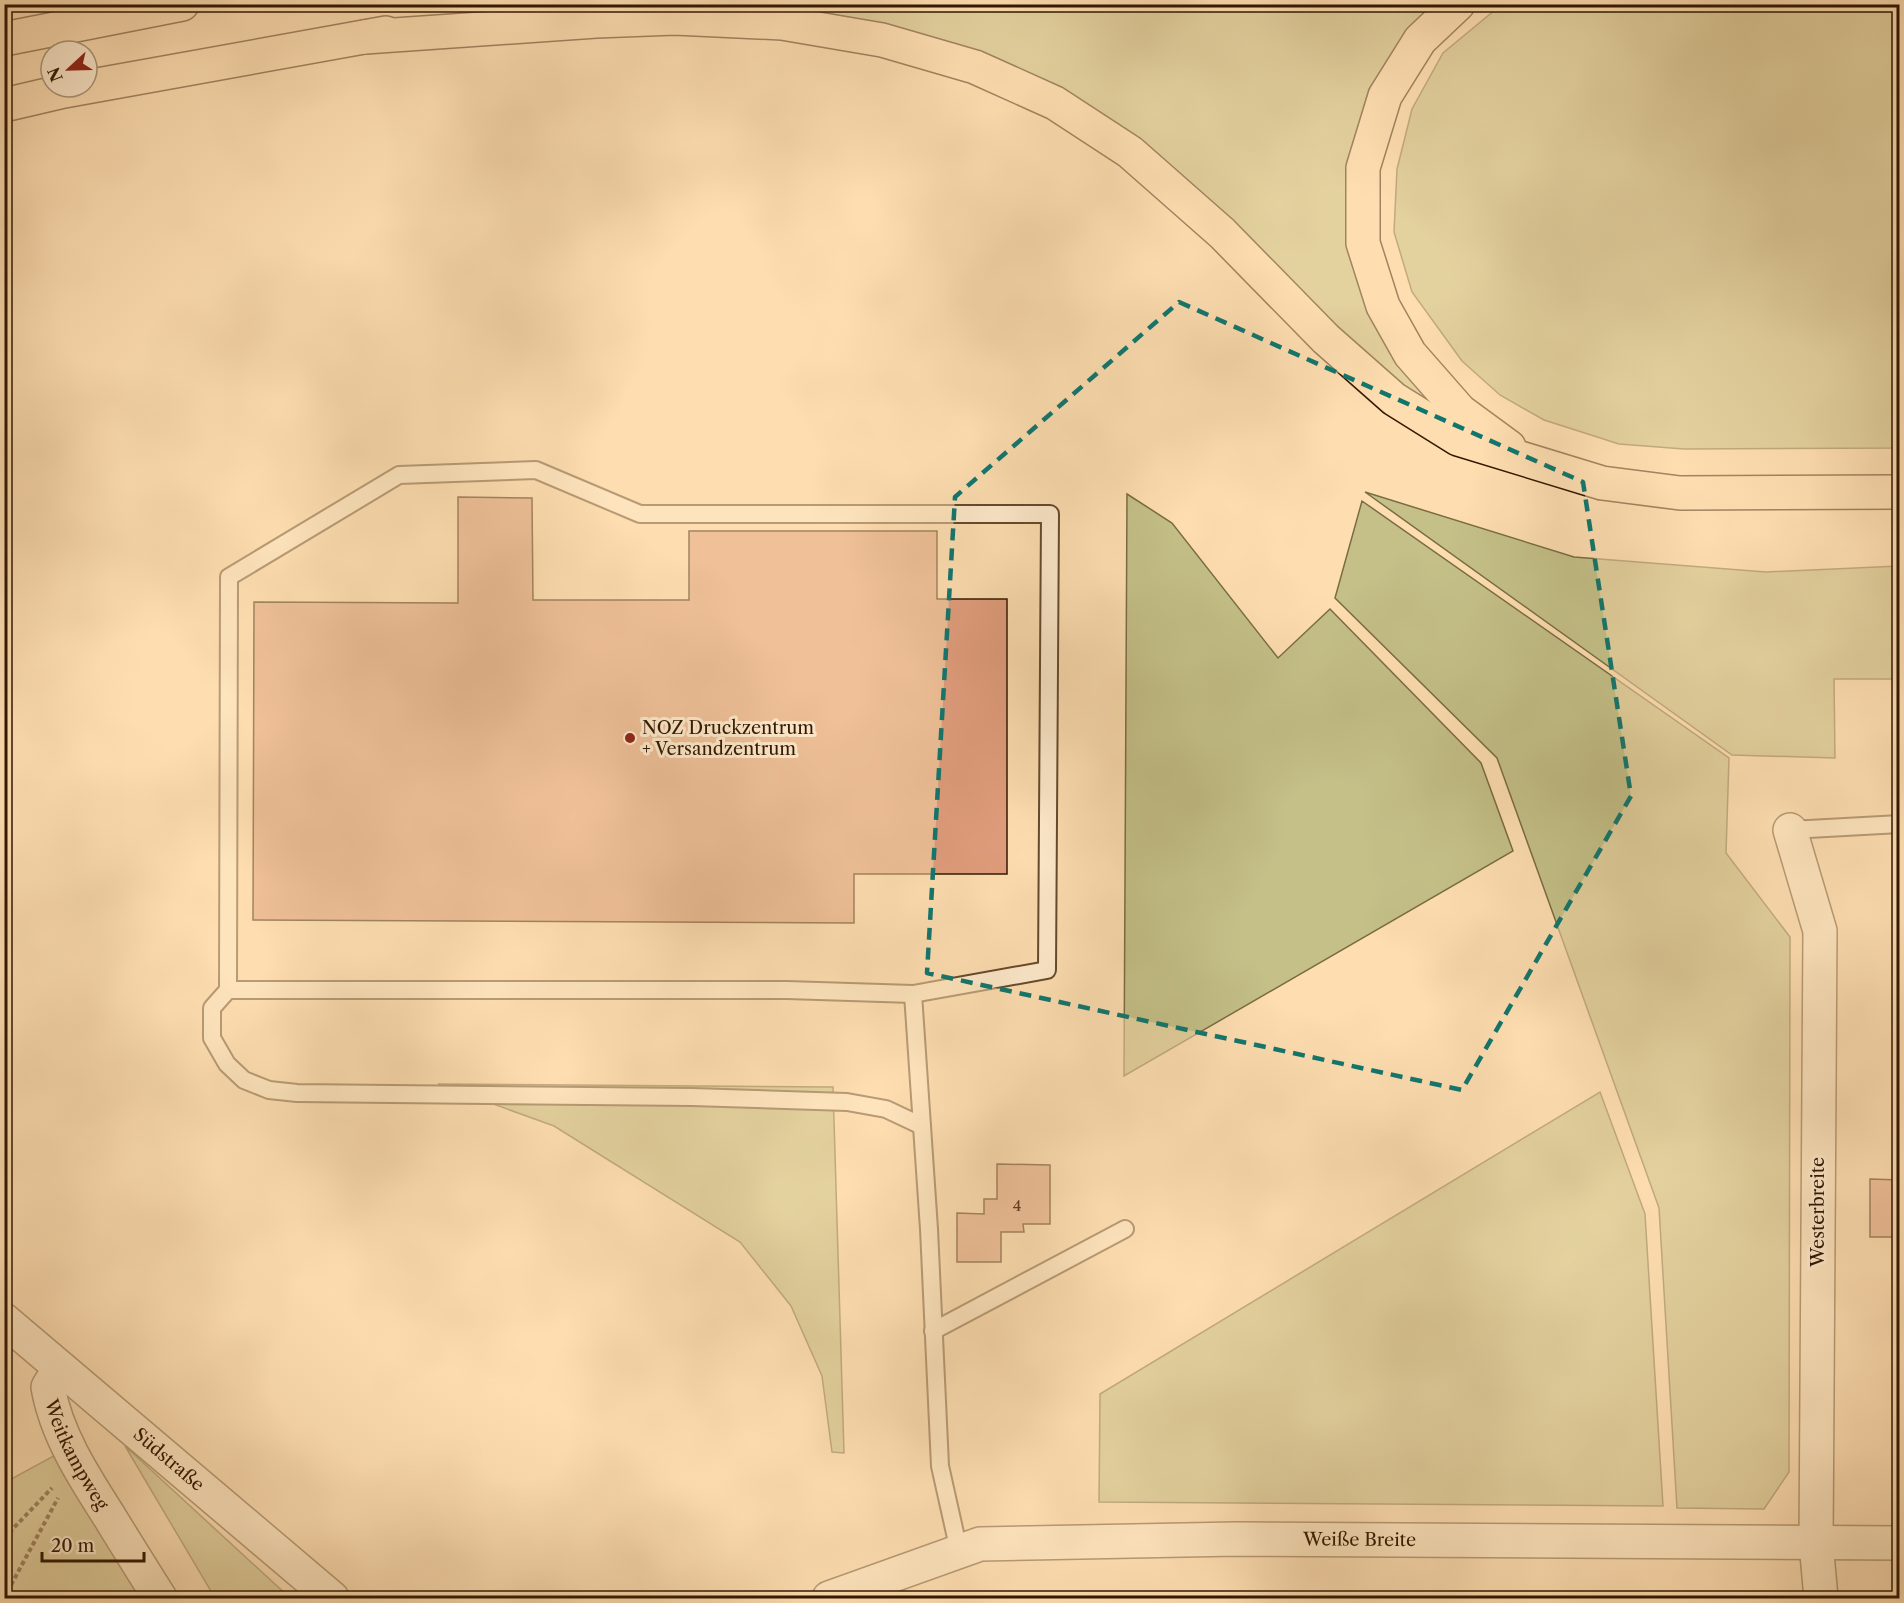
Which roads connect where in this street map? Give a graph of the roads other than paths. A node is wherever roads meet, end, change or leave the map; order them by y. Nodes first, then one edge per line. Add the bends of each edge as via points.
1 (182, 4) edge
2 (551, 4) edge
3 (1458, 4) edge
4 (365, 37) junction
5 (4, 39) edge
6 (4, 105) edge
7 (1530, 463) junction
8 (1899, 492) edge
9 (1899, 824) edge
10 (1790, 830) joint
11 (228, 990) junction
12 (913, 994) junction
13 (922, 1126) junction
14 (1125, 1229) dead end
15 (4, 1320) edge
16 (933, 1331) junction
17 (60, 1368) junction
18 (1816, 1543) junction
19 (1899, 1543) edge
20 (959, 1551) junction
21 (160, 1599) edge
22 (332, 1599) edge
23 (828, 1599) edge
24 (1821, 1599) edge

1 - 5 highway
2 - 4 highway
3 - 7 highway via 1420,40 1385,96 1363,168 1363,243 1383,306 1410,354 1460,411
4 - 6 highway
4 - 7 highway via 687,18 782,23 882,40 975,67 1055,103 1130,152 1222,232 1326,339 1395,399 1458,440
7 - 8 highway via 1602,483 1680,493
9 - 10 lane
10 - 18 street, Westerbreite via 1820,931
11 - 12 lane via 787,990
11 - 12 lane via 230,577 399,475 536,470 640,514 1050,514 1047,970
11 - 13 lane via 212,1008 212,1038 226,1064 244,1080 269,1090 847,1102 886,1109
12 - 13 lane
13 - 16 lane
14 - 16 lane
15 - 17 street, Südstraße
16 - 20 lane via 940,1466
17 - 21 street, Weitkampweg via 48,1387 51,1403 77,1462
17 - 22 street, Südstraße
18 - 19 street, Weiße Breite
18 - 20 street, Weiße Breite via 1236,1539 980,1544
18 - 24 street, Westerbreite
20 - 23 street, Weiße Breite

